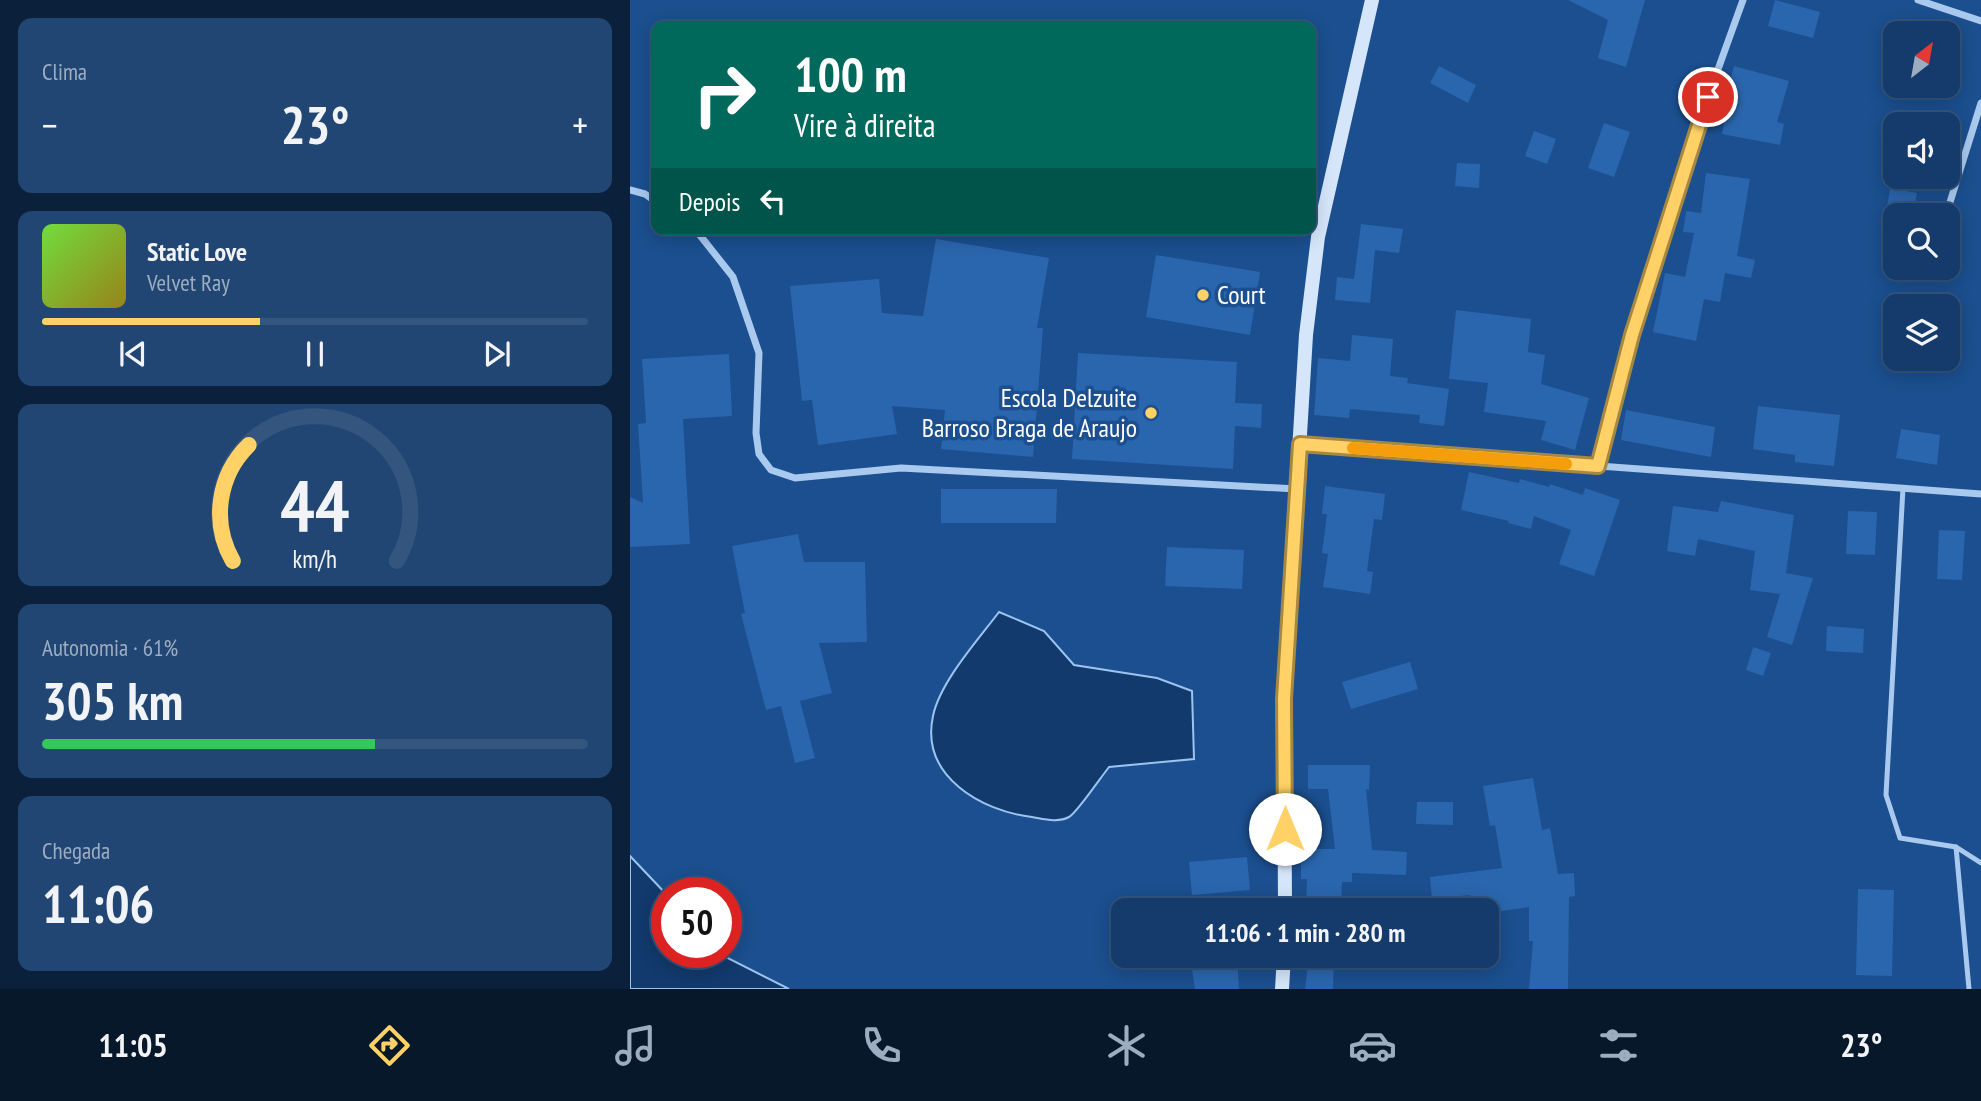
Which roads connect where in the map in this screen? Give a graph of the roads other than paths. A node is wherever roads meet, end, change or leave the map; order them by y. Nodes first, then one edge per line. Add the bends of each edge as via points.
1 (1373, 0) edge
2 (1742, 0) edge
3 (1919, 0) edge
4 (1981, 21) edge
5 (1981, 103) edge
6 (630, 190) edge
7 (651, 200) edge
8 (1950, 203) edge
9 (700, 235) edge
10 (1300, 444) junction
11 (1598, 466) junction
12 (1903, 488) junction
13 (1296, 489) junction
14 (1981, 494) edge
15 (1956, 847) junction
16 (1981, 863) edge
17 (1286, 898) edge
18 (1283, 968) edge
19 (1282, 989) edge
20 (1969, 989) edge

1 - 10 main road via 1318,237
2 - 11 street via 1659,246
3 - 4 street
5 - 8 street
6 - 7 street
9 - 13 street via 733,277 758,353 756,433 759,454 771,470 795,478 901,468
10 - 11 street
10 - 13 main road
11 - 12 street
12 - 14 street
12 - 15 lane via 1886,795 1900,838
13 - 17 main road via 1284,699
15 - 16 lane
15 - 20 lane
18 - 19 main road

